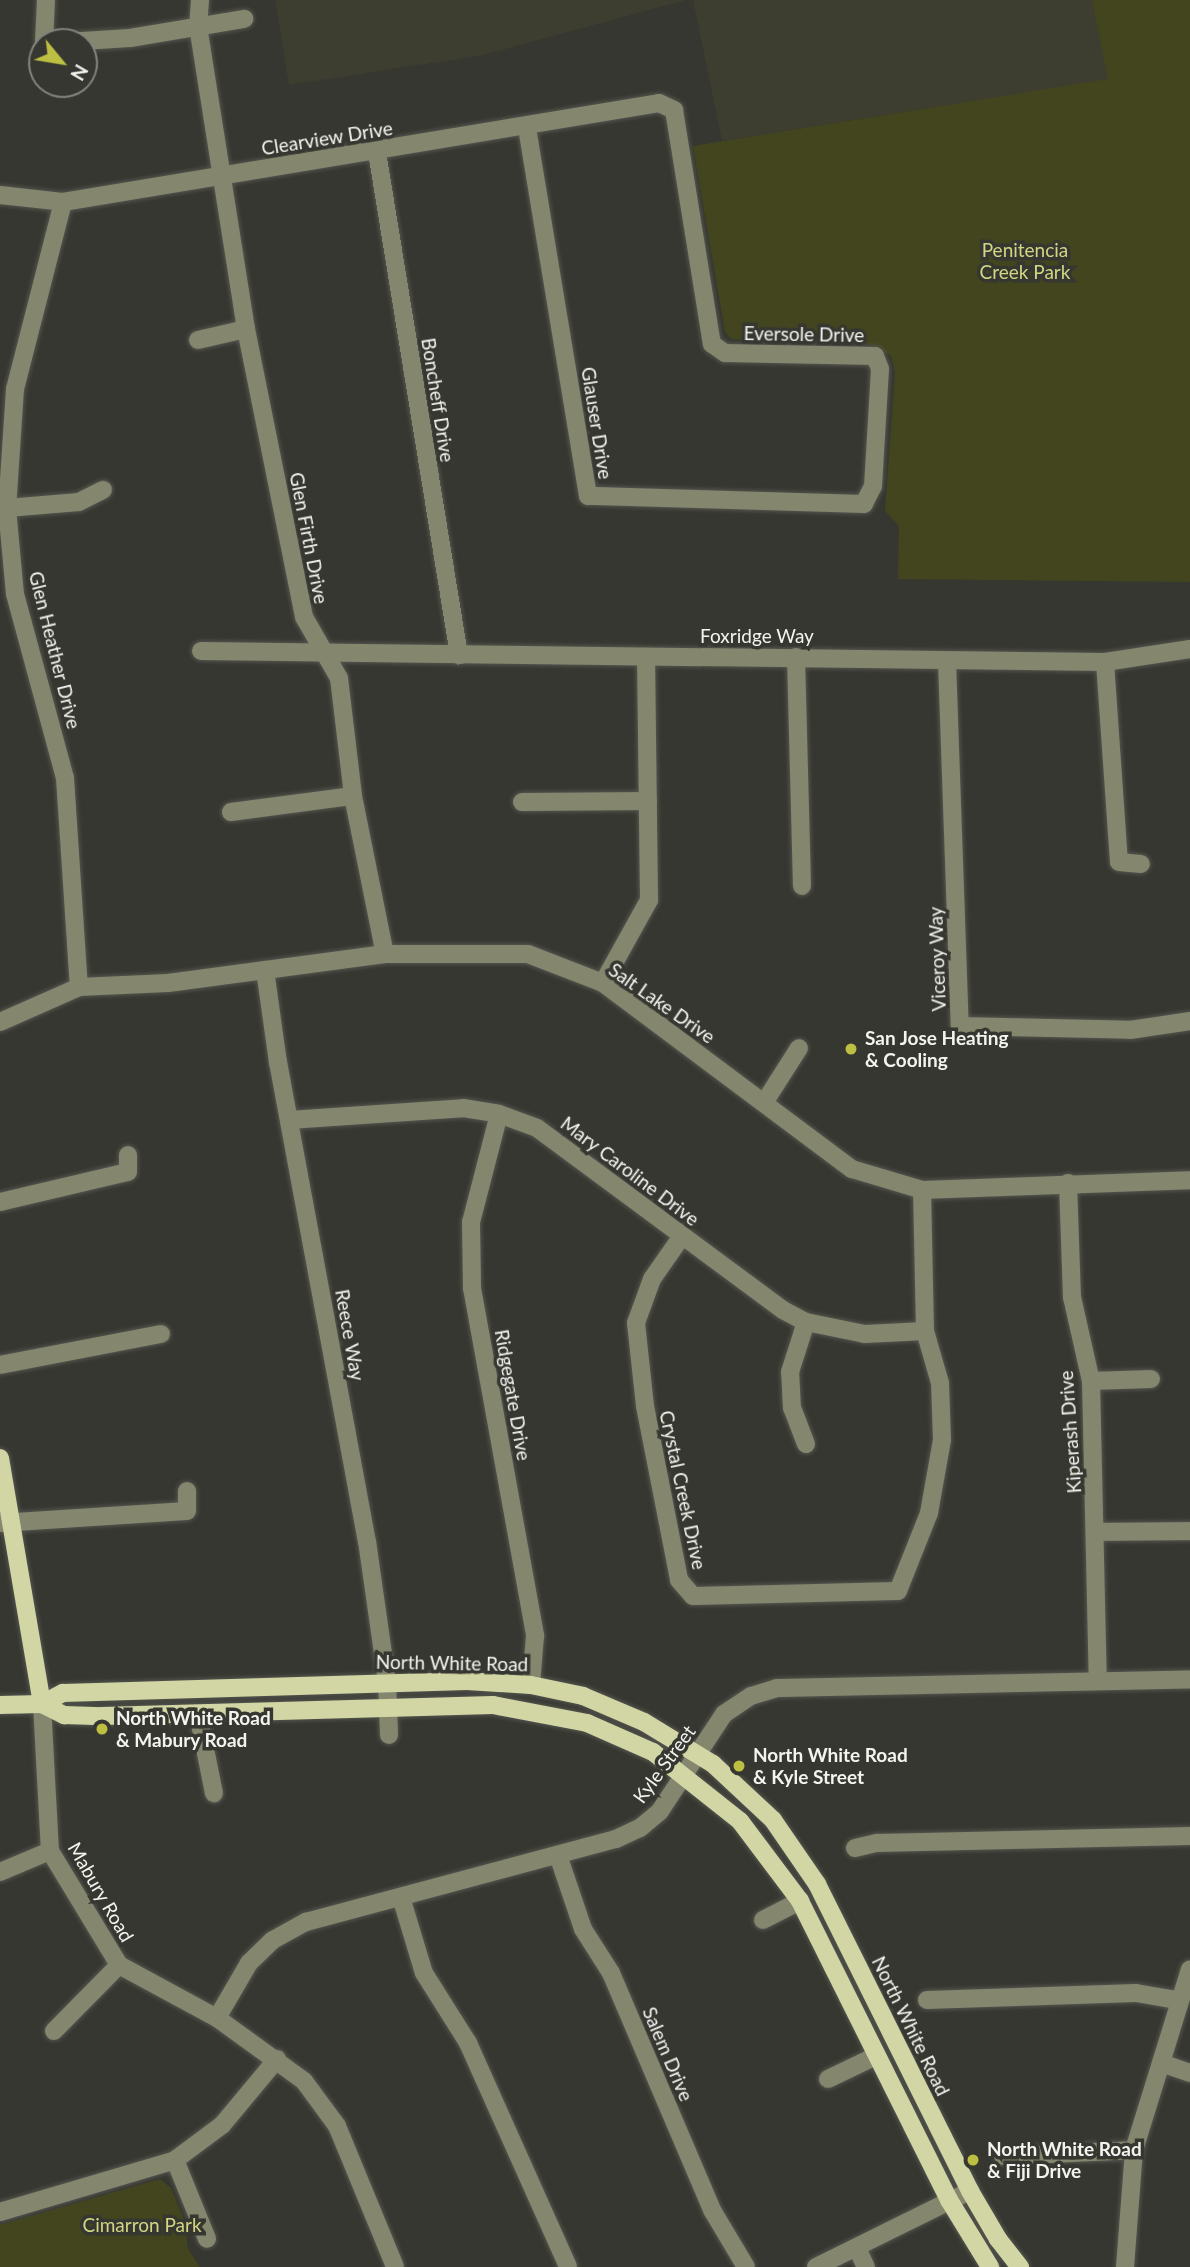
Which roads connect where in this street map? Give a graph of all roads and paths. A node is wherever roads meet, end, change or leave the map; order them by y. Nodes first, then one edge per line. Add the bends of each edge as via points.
1 (46, 0) edge
2 (200, 0) edge
3 (244, 19) dead end
4 (198, 26) junction
5 (45, 28) edge
6 (98, 40) edge
7 (659, 103) joint
8 (527, 127) junction
9 (377, 152) junction
10 (223, 175) junction
11 (0, 195) edge
12 (63, 202) junction
13 (246, 329) junction
14 (198, 340) dead end
15 (103, 490) dead end
16 (864, 503) joint
17 (7, 508) junction
18 (323, 649) junction
19 (1190, 649) edge
20 (201, 651) dead end
21 (458, 655) junction
22 (646, 657) junction
23 (796, 657) junction
24 (947, 661) junction
25 (1105, 662) junction
26 (353, 796) junction
27 (649, 801) junction
28 (522, 802) dead end
29 (231, 812) dead end
30 (1142, 864) dead end
31 (803, 886) dead end
32 (385, 954) junction
33 (265, 970) junction
34 (603, 983) junction
35 (79, 988) junction
36 (1190, 1021) edge
37 (0, 1022) edge
38 (799, 1048) dead end
39 (764, 1103) junction
40 (499, 1115) junction
41 (289, 1119) junction
42 (128, 1155) dead end
43 (1190, 1180) edge
44 (1068, 1183) junction
45 (922, 1190) junction
46 (0, 1202) edge
47 (682, 1236) junction
48 (806, 1322) junction
49 (925, 1331) junction
50 (161, 1334) dead end
51 (0, 1365) edge
52 (1151, 1378) dead end
53 (1091, 1381) junction
54 (806, 1444) dead end
55 (0, 1458) edge
56 (187, 1491) dead end
57 (6, 1522) edge
58 (1190, 1531) edge
59 (1098, 1532) junction
60 (1098, 1679) junction
61 (1190, 1679) edge
62 (387, 1682) junction
63 (531, 1685) junction
64 (42, 1704) junction
65 (0, 1705) edge
66 (389, 1708) junction
67 (198, 1714) junction
68 (389, 1735) dead end
69 (699, 1754) junction
70 (685, 1775) junction
71 (214, 1793) dead end
72 (1190, 1836) edge
73 (855, 1848) dead end
74 (50, 1851) junction
75 (558, 1855) junction
76 (0, 1872) edge
77 (401, 1897) junction
78 (800, 1901) junction
79 (763, 1920) dead end
80 (118, 1965) junction
81 (1190, 1969) edge
82 (927, 2000) dead end
83 (1177, 2000) junction
84 (217, 2018) junction
85 (54, 2031) dead end
86 (876, 2056) junction
87 (277, 2059) junction
88 (1161, 2063) junction
89 (1190, 2073) edge
90 (828, 2078) dead end
91 (1134, 2150) junction
92 (1003, 2156) dead end
93 (175, 2160) junction
94 (970, 2191) junction
95 (949, 2200) junction
96 (0, 2212) edge
97 (207, 2239) dead end
98 (857, 2248) junction
99 (394, 2267) edge
100 (568, 2267) edge
101 (746, 2267) edge
102 (816, 2267) edge
103 (866, 2267) edge
104 (990, 2267) edge
105 (1020, 2267) edge
106 (1125, 2267) edge

1 - 5 street
2 - 4 street, Glen Firth Drive
3 - 4 street
4 - 6 street
4 - 10 street, Glen Firth Drive
7 - 8 street, Clearview Drive
7 - 16 street, Eversole Drive via 674,110 712,344 725,354 875,356 880,369 873,486
8 - 9 street, Clearview Drive
8 - 16 street, Glauser Drive via 588,496
9 - 10 street, Clearview Drive
9 - 21 street, Boncheff Drive
10 - 12 street, Clearview Drive
10 - 13 street, Glen Firth Drive
11 - 12 street, Clearview Drive
12 - 17 street, Glen Heather Drive via 15,389
13 - 14 street
13 - 18 street, Glen Firth Drive via 304,617
15 - 17 street via 79,502
17 - 35 street, Glen Heather Drive via 16,594 65,778
18 - 20 street, Foxridge Way
18 - 21 street, Foxridge Way
18 - 26 street, Glen Firth Drive via 339,678
19 - 25 street, Foxridge Way
21 - 22 street, Foxridge Way
22 - 23 street, Foxridge Way
22 - 27 street
23 - 24 street, Foxridge Way
23 - 31 street
24 - 25 street, Foxridge Way
24 - 36 street, Viceroy Way via 960,1026 1130,1030
25 - 30 street via 1119,862
26 - 29 street
26 - 32 street, Glen Firth Drive
27 - 28 street
27 - 34 street via 649,900
32 - 33 street, Salt Lake Drive
32 - 34 street, Salt Lake Drive via 528,954
33 - 35 street, Salt Lake Drive via 168,983
33 - 41 street, Reece Way
34 - 39 street, Salt Lake Drive
35 - 37 street, Salt Lake Drive
38 - 39 street
39 - 45 street, Salt Lake Drive via 852,1169
40 - 41 street, Mary Caroline Drive via 463,1108
40 - 47 street, Mary Caroline Drive via 537,1128
40 - 63 street, Ridgegate Drive via 471,1222 472,1288 535,1636
41 - 62 street, Reece Way via 367,1541
42 - 46 street via 128,1172
43 - 44 street, Salt Lake Drive
44 - 45 street, Salt Lake Drive
44 - 53 street, Kiperash Drive via 1072,1297
45 - 49 street
47 - 48 street, Mary Caroline Drive
47 - 49 street, Crystal Creek Drive via 652,1279 636,1323 645,1406 679,1580 693,1596 898,1591 929,1513 942,1440 940,1383
48 - 49 street, Mary Caroline Drive via 865,1334
48 - 54 street via 790,1372 792,1408
50 - 51 street
52 - 53 street
53 - 59 street, Kiperash Drive
55 - 57 main road, Mabury Road
56 - 57 street via 187,1510
57 - 64 main road, Mabury Road
58 - 59 street
59 - 60 street, Kiperash Drive
60 - 61 street, Kyle Street
60 - 69 street, Kyle Street via 778,1688 751,1696 723,1714
62 - 63 main road, North White Road
62 - 64 main road, North White Road via 63,1693
62 - 66 street, Reece Way
63 - 69 main road, North White Road via 583,1696 644,1722
64 - 65 main road, North White Road
64 - 67 main road, North White Road via 64,1715
64 - 74 street, Mabury Road
66 - 67 main road, North White Road
66 - 68 street, Reece Way
66 - 70 main road, North White Road via 493,1705 541,1711 636,1743
67 - 71 street
69 - 70 street, Kyle Street
69 - 94 main road, North White Road via 773,1820 817,1884
70 - 75 street, Kyle Street via 660,1811 640,1828
70 - 78 main road, North White Road via 740,1821
72 - 73 street via 877,1843
74 - 76 street
74 - 80 street, Mabury Road
75 - 77 street, Kyle Street
75 - 101 street, Salem Drive via 583,1929 611,1973 712,2210
77 - 84 street, Kyle Street via 306,1922 273,1940 249,1964
77 - 100 street via 424,1973 468,2043
78 - 79 street
78 - 86 main road, North White Road
80 - 84 street, Mabury Road
80 - 85 street
81 - 83 street
82 - 83 street via 1136,1993
83 - 88 street
84 - 87 street, Mabury Road
86 - 90 street
86 - 95 main road, North White Road
87 - 93 street via 222,2125
87 - 99 street, Mabury Road via 304,2081 337,2126
88 - 89 street
88 - 91 street
91 - 92 street
91 - 106 street
93 - 96 street
93 - 97 street
94 - 95 street
94 - 105 main road, North White Road
95 - 98 street
95 - 104 main road, North White Road
98 - 102 street
98 - 103 street

